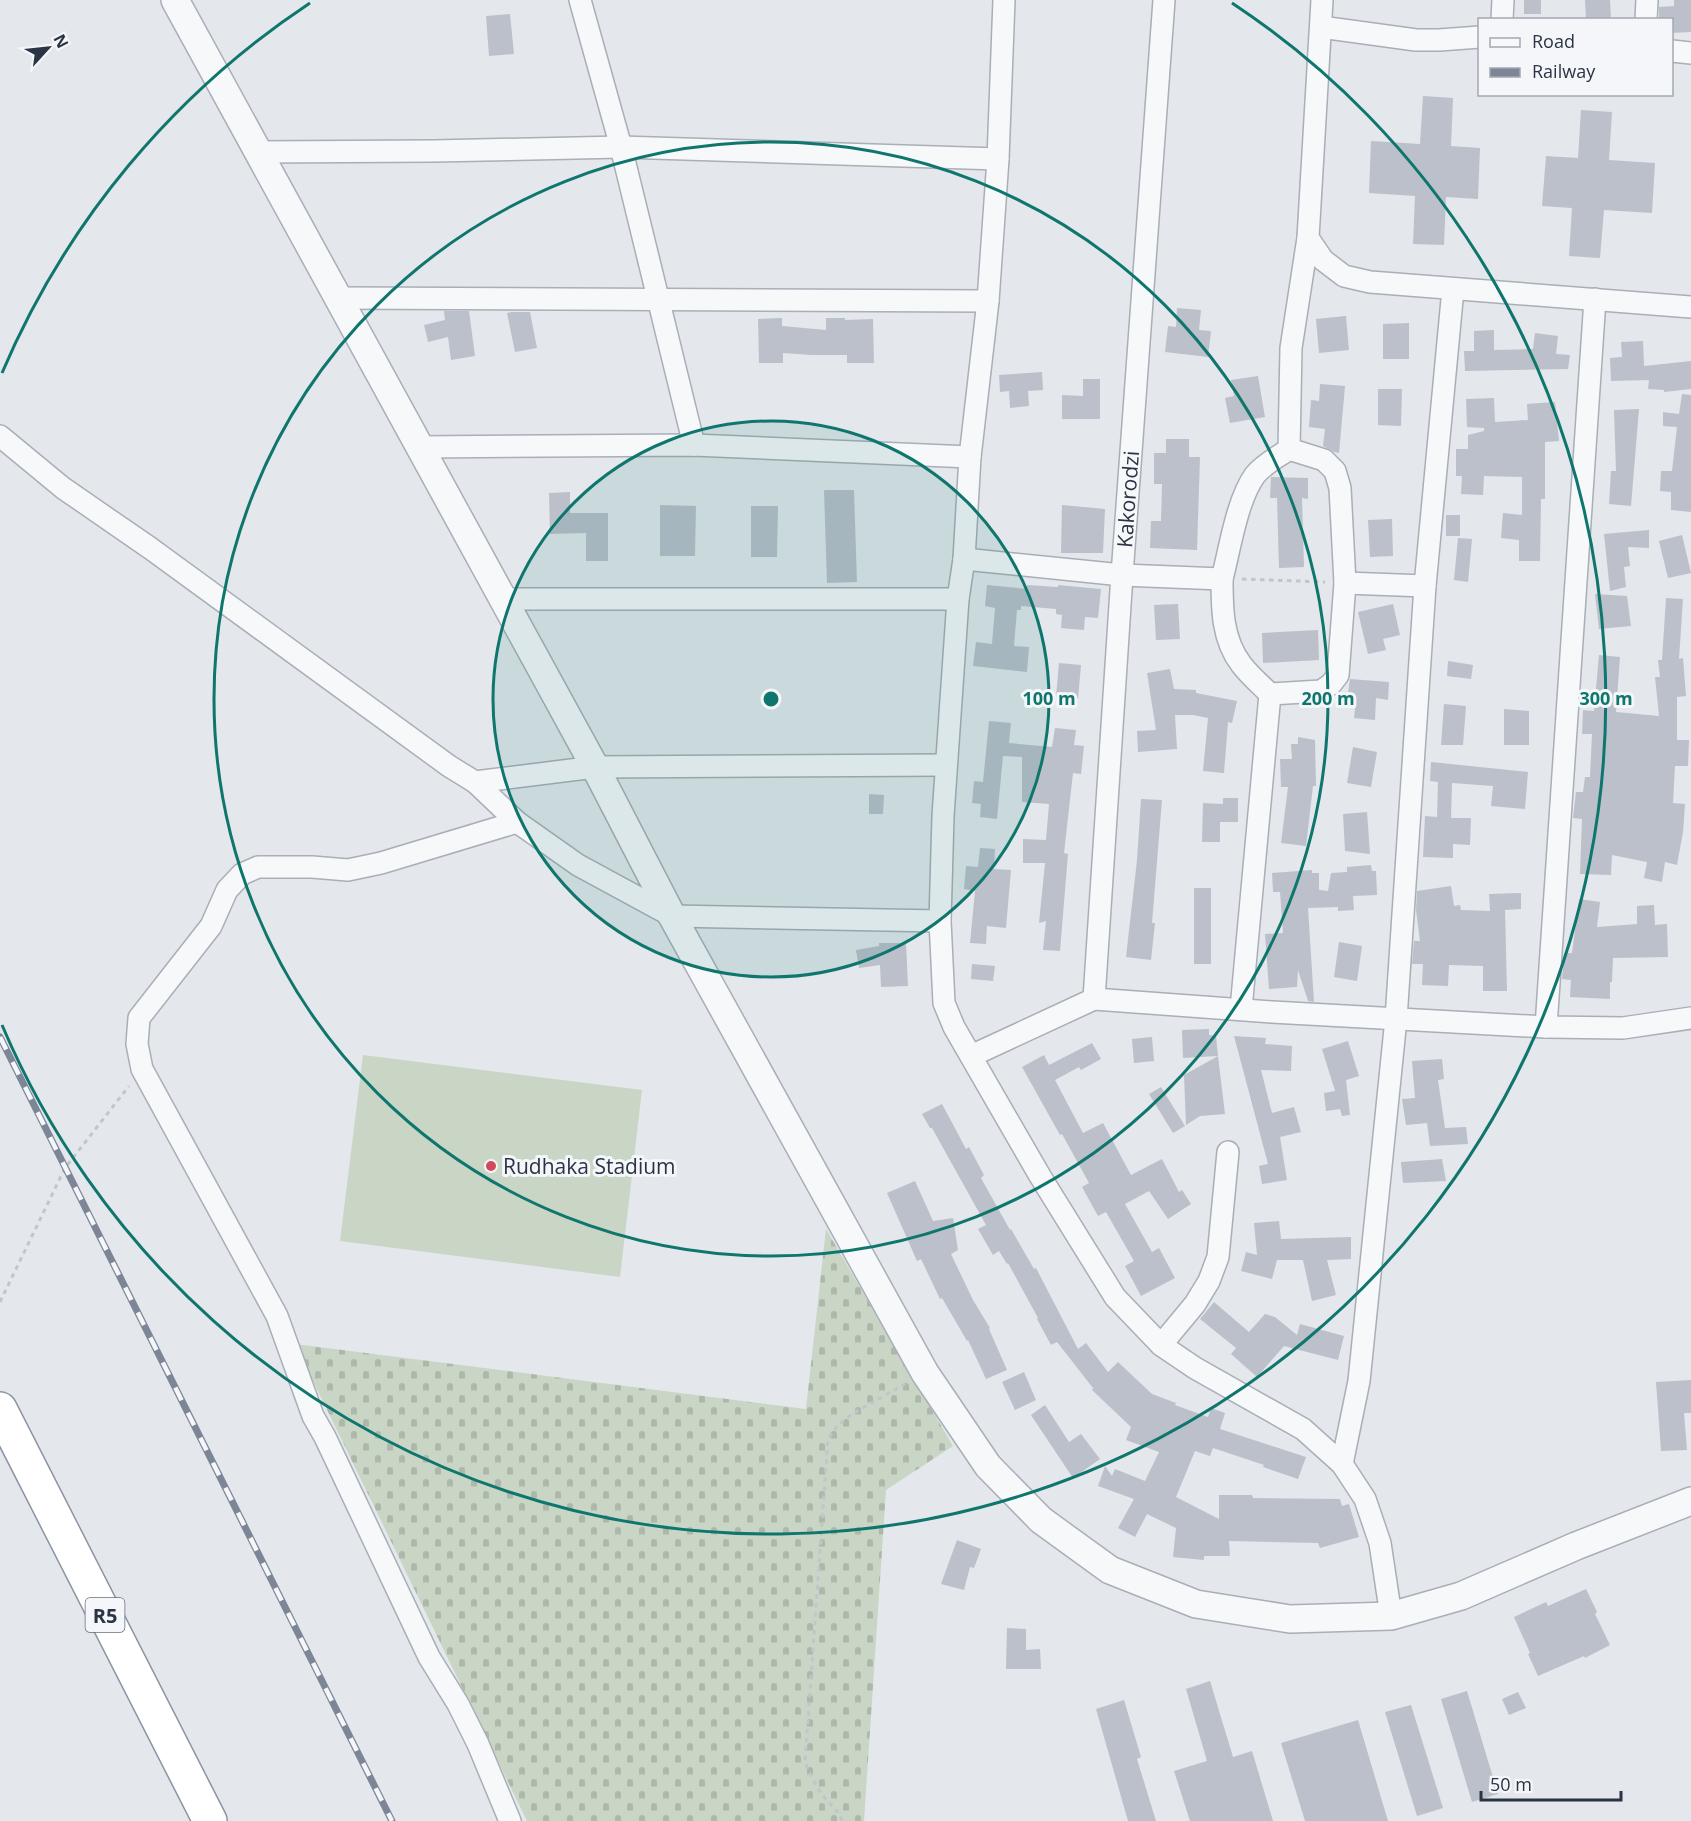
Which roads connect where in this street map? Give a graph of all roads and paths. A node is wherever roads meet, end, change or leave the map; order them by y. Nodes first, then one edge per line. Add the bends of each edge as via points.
1 (175, 0) edge
2 (580, 0) edge
3 (1004, 0) edge
4 (1164, 0) edge
5 (1322, 0) edge
6 (1503, 0) edge
7 (1647, 0) edge
8 (1502, 18) edge
9 (1646, 18) edge
10 (1321, 27) junction
11 (1478, 37) edge
12 (1673, 51) edge
13 (1691, 53) edge
14 (621, 147) junction
15 (259, 152) junction
16 (998, 159) junction
17 (1308, 238) junction
18 (1453, 289) junction
19 (340, 298) junction
20 (659, 300) junction
21 (1595, 300) junction
22 (988, 301) junction
23 (1691, 307) edge
24 (0, 436) edge
25 (694, 446) junction
26 (420, 447) junction
27 (1289, 449) junction
28 (970, 457) junction
29 (964, 559) junction
30 (1122, 575) junction
31 (1222, 579) junction
32 (1345, 583) junction
33 (1425, 586) junction
34 (502, 598) junction
35 (958, 599) junction
36 (1270, 694) junction
37 (946, 765) junction
38 (594, 768) junction
39 (475, 782) junction
40 (517, 822) junction
41 (672, 916) junction
42 (940, 921) junction
43 (1094, 999) junction
44 (1241, 1009) junction
45 (1691, 1018) edge
46 (1396, 1019) junction
47 (1546, 1027) junction
48 (972, 1056) junction
49 (142, 1069) junction
50 (1227, 1152) dead end
51 (0, 1302) edge
52 (1161, 1345) junction
53 (925, 1373) junction
54 (0, 1409) edge
55 (1342, 1464) junction
56 (1691, 1501) edge
57 (1391, 1616) junction
58 (210, 1821) edge
59 (510, 1821) edge
60 (842, 1821) edge

1 - 15 street
2 - 14 street
3 - 16 street
4 - 30 street, Kakorodzi
5 - 10 street
6 - 8 street
7 - 9 street
10 - 11 street via 1416,40
10 - 17 street
12 - 13 street
14 - 15 street
14 - 16 street
14 - 20 street
15 - 19 street
16 - 22 street
17 - 18 street via 1323,260 1344,276
17 - 27 street via 1291,348
18 - 21 street
18 - 33 street
19 - 20 street
19 - 26 street
20 - 22 street
20 - 25 street
21 - 23 street
21 - 47 street
22 - 28 street
24 - 39 street via 63,488
25 - 26 street
25 - 28 street
26 - 34 street
27 - 31 street via 1256,474 1247,489
27 - 32 street via 1324,460 1335,471 1340,488
28 - 29 street
29 - 30 street
29 - 35 street
30 - 31 street
30 - 43 street, Kakorodzi
31 - 32 path
31 - 36 street via 1223,618 1229,641 1240,663
32 - 33 street
32 - 36 street via 1338,675 1321,691
33 - 46 street
34 - 35 street
34 - 38 street
35 - 37 street
36 - 44 street
37 - 38 street
37 - 42 street
38 - 39 street
38 - 41 street
39 - 40 street
40 - 41 street via 578,865
40 - 49 street via 370,866 348,870 258,867 242,874 227,890 211,926 139,1018 137,1044
41 - 42 street
41 - 53 street
42 - 48 street via 944,1003
43 - 44 street
43 - 48 street
44 - 46 street
45 - 47 street via 1623,1028
46 - 47 street
46 - 55 street via 1359,1381
48 - 52 street via 1115,1297
49 - 51 path via 65,1168
49 - 59 street via 277,1317 314,1416 429,1657 463,1714
50 - 52 street via 1218,1257 1195,1304
52 - 55 street via 1303,1429
53 - 57 street via 988,1466 1041,1520 1110,1570 1196,1604 1290,1619
53 - 60 path via 852,1414 828,1439 805,1762
54 - 58 highway, R5
55 - 57 street via 1365,1499 1380,1543
56 - 57 street via 1461,1596

